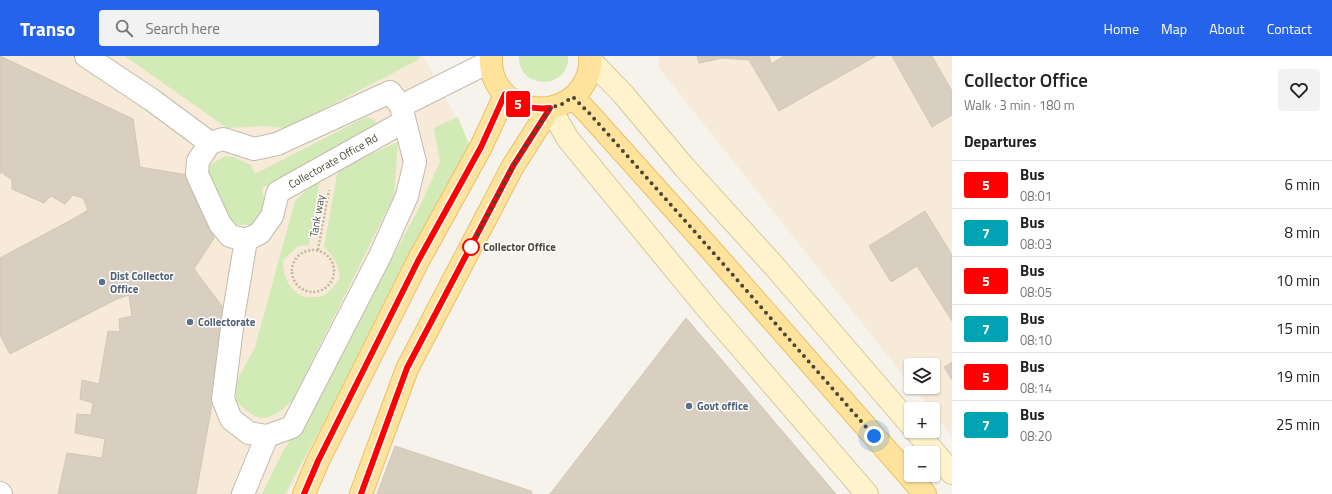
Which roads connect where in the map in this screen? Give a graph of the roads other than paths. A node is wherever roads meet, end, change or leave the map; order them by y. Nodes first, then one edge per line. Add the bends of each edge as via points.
1 (86, 56) edge
2 (591, 58) edge
3 (491, 59) edge
4 (505, 94) junction
5 (573, 97) junction
6 (550, 108) junction
7 (403, 114) junction
8 (210, 143) junction
9 (246, 240) junction
10 (904, 417) edge
11 (268, 436) junction
12 (922, 438) edge
13 (952, 473) edge
14 (243, 494) edge
15 (304, 494) edge
16 (361, 494) edge
17 (867, 494) edge
18 (925, 494) edge

1 - 8 street
2 - 5 main road via 588,75
2 - 10 street
3 - 4 main road via 497,85
3 - 7 street, Collectorate Office Rd
4 - 6 main road via 526,107 538,110
4 - 15 main road via 481,147 418,261 321,454
5 - 6 main road
5 - 18 main road via 717,256
6 - 16 main road via 513,166 407,368
6 - 17 street via 568,139 706,307
7 - 8 street via 390,92 277,144 254,149 223,139
7 - 9 street, Collectorate Office Rd via 335,160 278,192 272,216 260,233
7 - 11 street via 415,162 407,196 380,256 292,427
8 - 9 street via 198,161 197,174 220,224 230,236
9 - 11 street via 223,399 231,419 249,432
11 - 14 street
12 - 13 street

